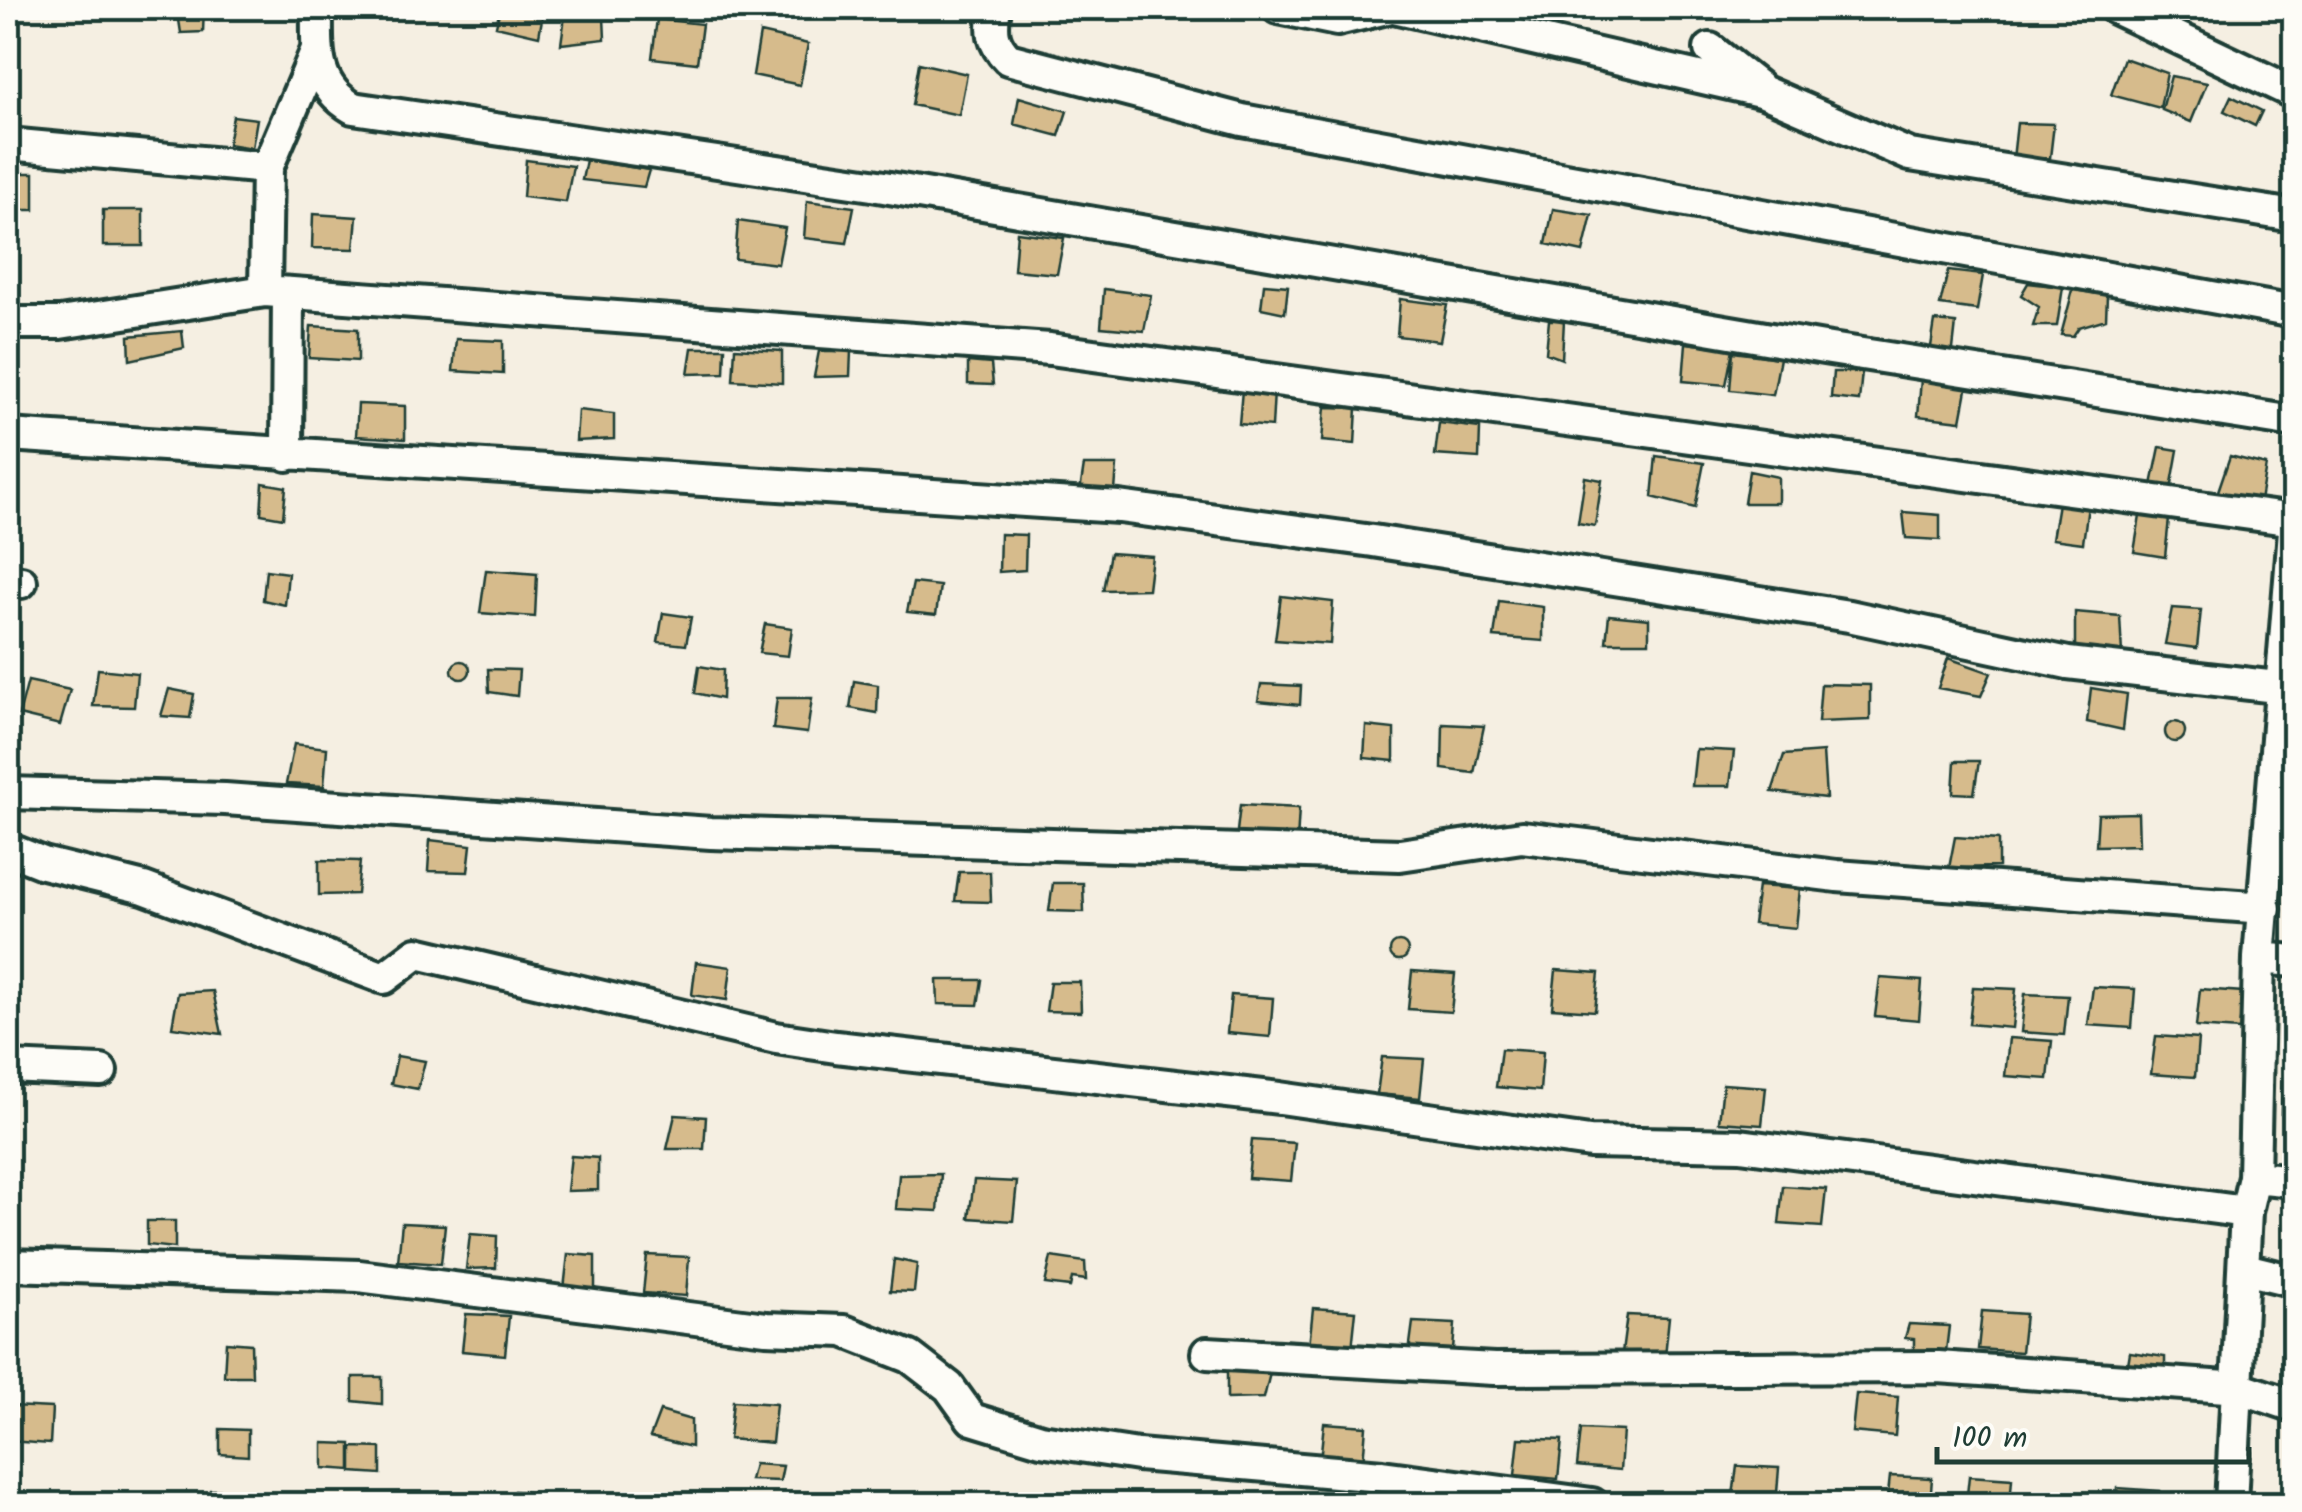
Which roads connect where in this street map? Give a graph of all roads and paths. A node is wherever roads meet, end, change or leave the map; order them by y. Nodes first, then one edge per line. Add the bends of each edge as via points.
1 (316, 8) edge
2 (995, 8) edge
3 (1278, 8) edge
4 (1387, 8) edge
5 (1398, 8) edge
6 (2115, 8) edge
7 (1710, 49) dead end
8 (318, 50) junction
9 (1764, 92) junction
10 (2294, 93) edge
11 (8, 144) edge
12 (267, 168) junction
13 (2294, 216) edge
14 (277, 292) junction
15 (2294, 312) edge
16 (8, 322) edge
17 (2294, 422) edge
18 (8, 434) edge
19 (287, 455) junction
20 (2294, 520) edge
21 (2294, 531) edge
22 (2289, 688) edge
23 (8, 793) edge
24 (8, 849) edge
25 (2265, 908) junction
26 (2259, 958) junction
27 (2294, 961) edge
28 (8, 1067) edge
29 (102, 1071) dead end
30 (2254, 1177) junction
31 (2294, 1181) edge
32 (2246, 1212) junction
33 (8, 1266) edge
34 (2245, 1270) junction
35 (2294, 1281) edge
36 (1207, 1353) dead end
37 (2240, 1388) junction
38 (2294, 1406) edge
39 (1592, 1504) edge
40 (2232, 1504) edge

1 - 8 street
2 - 15 street via 996,46 1008,60 1242,120
3 - 4 street via 1337,20
5 - 9 street
6 - 10 street
7 - 9 street
8 - 12 street
8 - 17 street via 320,73 333,96 352,108 872,185
9 - 13 street via 1910,155
11 - 12 street
12 - 14 street
14 - 16 street via 60,324
14 - 19 street
14 - 20 street via 1050,349
18 - 19 street
19 - 22 street via 1119,507 1848,616 2068,663
21 - 22 street
22 - 25 street
23 - 25 street via 244,800 711,833 1380,855 1522,837 1837,876
24 - 32 street via 144,888 384,978 417,953 776,1038 900,1056 1280,1098 1590,1142 1740,1146
25 - 26 street
26 - 27 street
26 - 30 street
28 - 29 street
30 - 31 street
30 - 32 street
32 - 34 street
33 - 39 street via 358,1276 766,1328 844,1331 910,1357 949,1386 972,1419 1042,1440
34 - 35 street
34 - 37 street
36 - 37 street via 1494,1370 1938,1367
37 - 38 street
37 - 40 street

